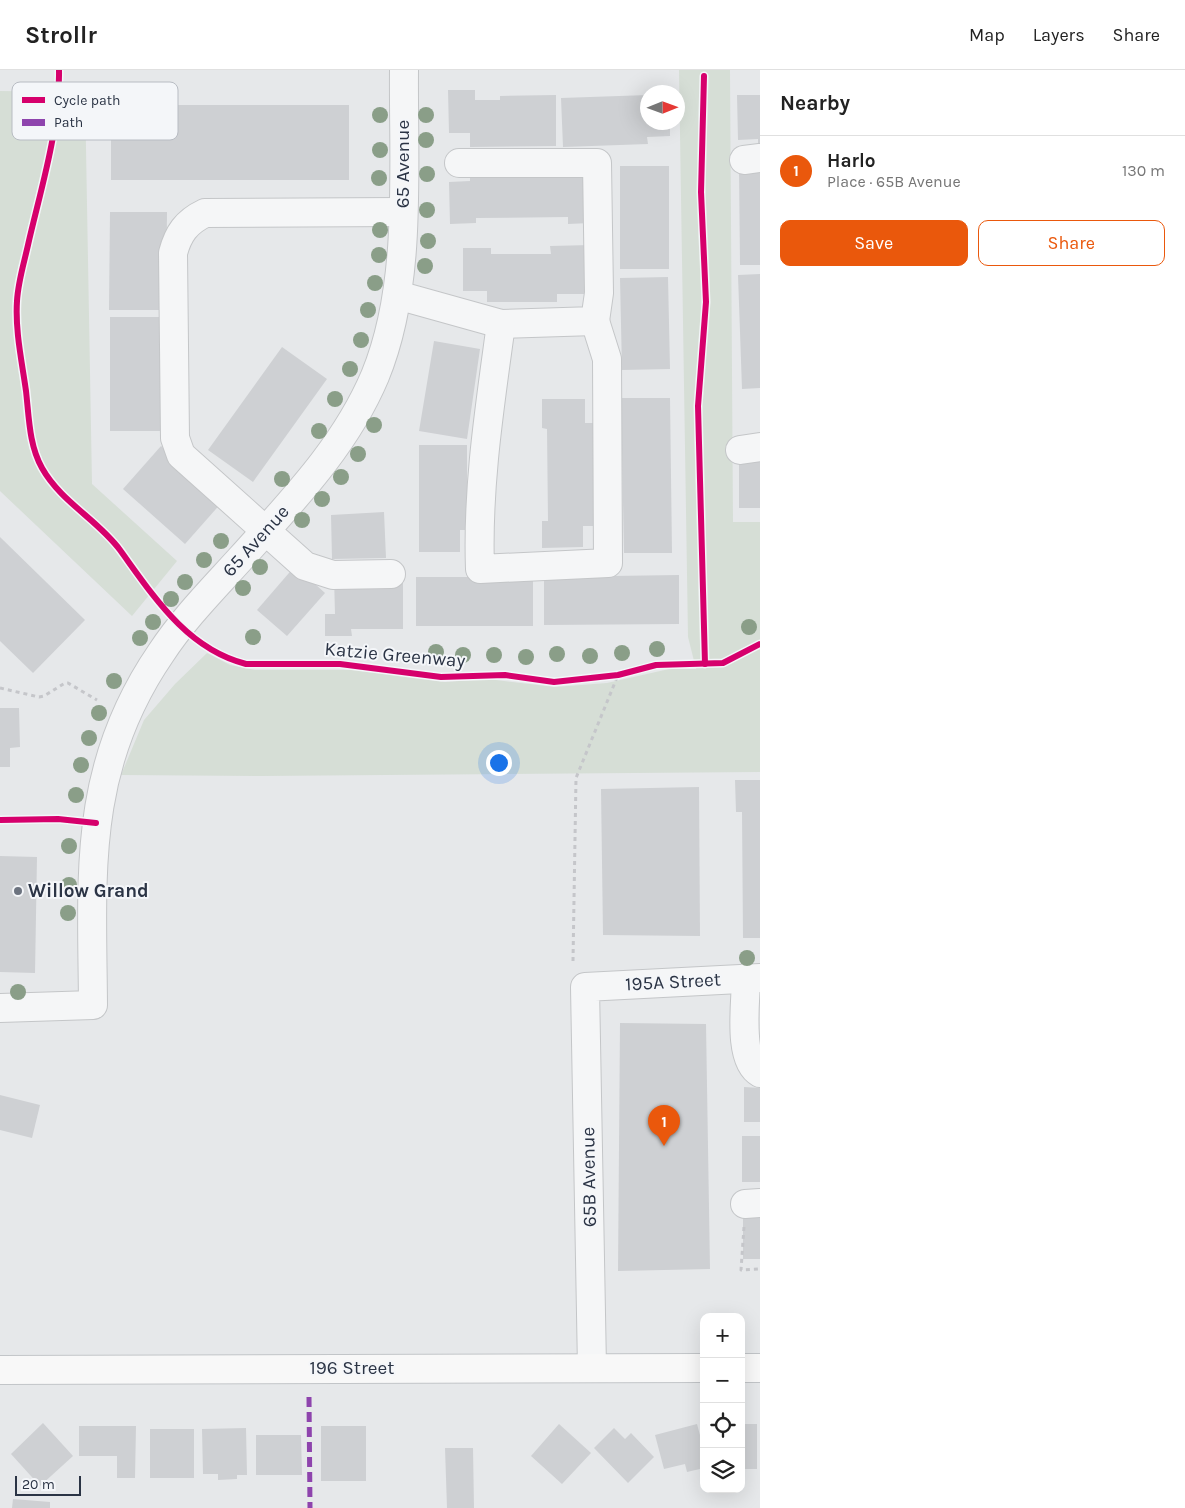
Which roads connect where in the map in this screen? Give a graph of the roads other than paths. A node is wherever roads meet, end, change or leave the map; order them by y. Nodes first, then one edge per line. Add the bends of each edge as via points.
1 (404, 70) edge
2 (459, 163) dead end
3 (402, 212) junction
4 (396, 295) junction
5 (594, 321) junction
6 (501, 324) junction
7 (264, 532) junction
8 (391, 574) dead end
9 (753, 978) edge
10 (585, 987) joint
11 (0, 1008) edge
12 (760, 1073) edge
13 (592, 1368) junction
14 (700, 1368) edge
15 (745, 1368) edge
16 (760, 1368) edge
17 (0, 1370) edge

1 - 3 street, 65 Avenue
2 - 5 street via 597,163 599,293
3 - 4 street, 65 Avenue via 402,250
3 - 7 street via 205,213 192,220 177,236 173,253 175,438 181,455
4 - 6 street
4 - 7 street, 65 Avenue via 375,376 348,428 307,484
5 - 6 street
5 - 6 street via 607,359 608,563 480,568 478,526
7 - 8 street via 305,566 333,574
7 - 11 street, 65 Avenue via 162,650 142,682 115,742 99,803 94,843 93,1006
9 - 10 street, 195A Street
9 - 12 street via 745,1053 753,1069
10 - 13 street, 65B Avenue
13 - 14 main road, 196 Street
13 - 17 main road, 196 Street
15 - 16 main road

